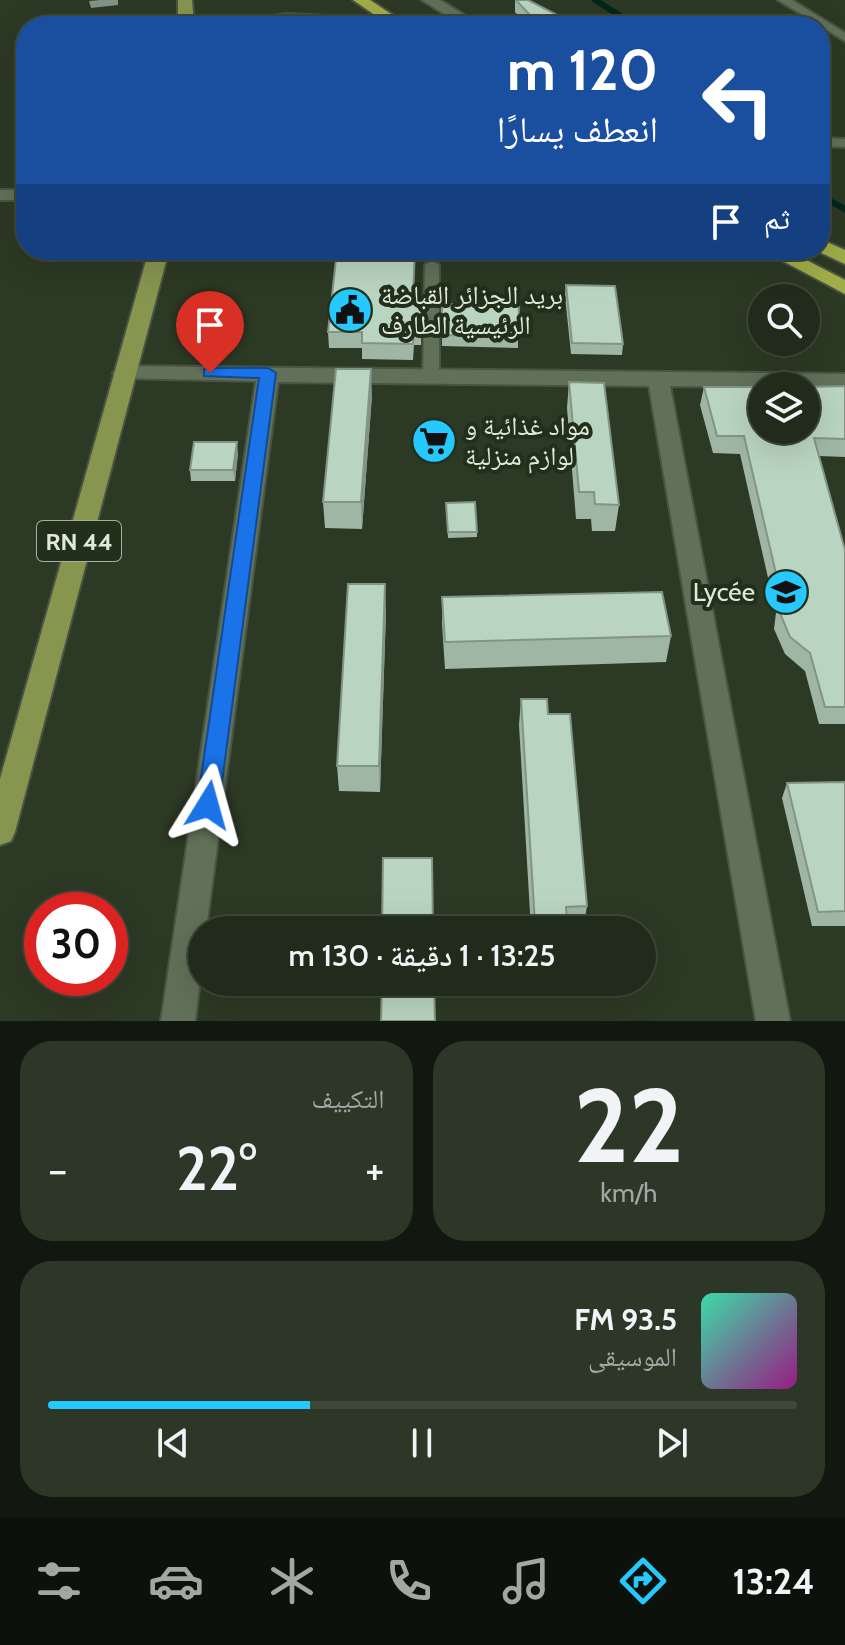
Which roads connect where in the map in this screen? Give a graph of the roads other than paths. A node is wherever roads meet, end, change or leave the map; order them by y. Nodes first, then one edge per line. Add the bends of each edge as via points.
1 (319, 0) edge
2 (360, 0) edge
3 (429, 0) edge
4 (784, 0) edge
5 (346, 16) edge
6 (385, 16) edge
7 (457, 16) edge
8 (810, 16) edge
9 (156, 260) edge
10 (791, 260) edge
11 (432, 265) dead end
12 (845, 288) edge
13 (124, 373) junction
14 (268, 373) junction
15 (431, 375) junction
16 (658, 378) junction
17 (845, 381) edge
18 (0, 832) edge
19 (178, 1021) edge
20 (773, 1021) edge

1 - 5 highway
2 - 6 highway
3 - 7 street
4 - 8 lane
9 - 13 main road, RN 44
10 - 12 highway
11 - 15 lane
13 - 14 street
13 - 18 main road, RN 44
14 - 15 street
14 - 19 street
15 - 16 street
16 - 17 street
16 - 20 street

